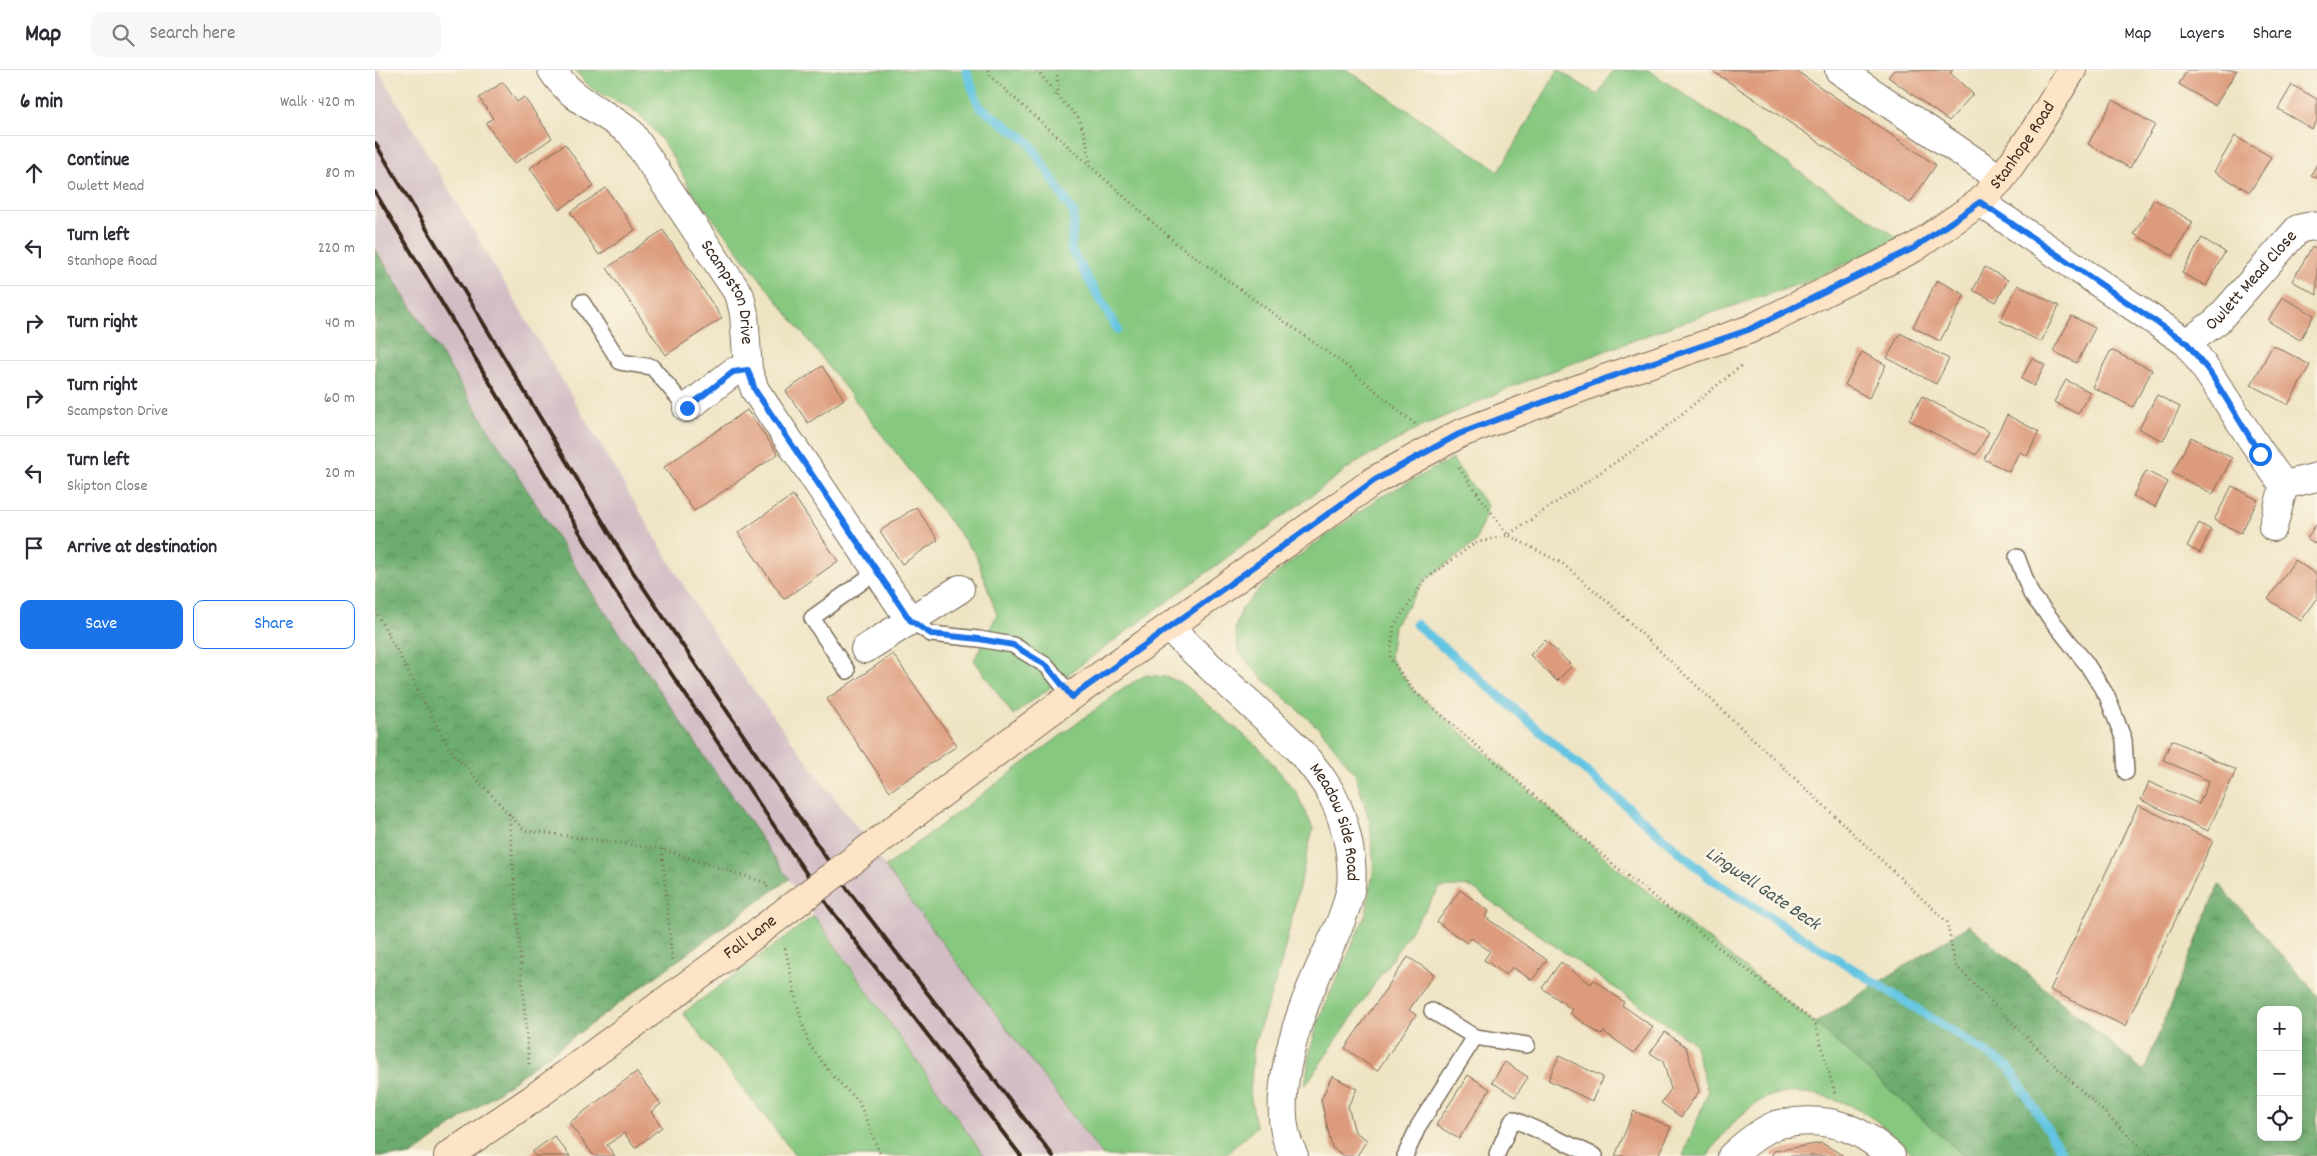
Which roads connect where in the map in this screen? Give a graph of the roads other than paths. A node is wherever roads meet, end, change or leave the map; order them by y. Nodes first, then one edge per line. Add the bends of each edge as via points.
1 (552, 70) edge
2 (1839, 70) edge
3 (2072, 70) edge
4 (2001, 179) junction
5 (1980, 202) junction
6 (2317, 227) edge
7 (582, 302) dead end
8 (2187, 343) junction
9 (748, 370) junction
10 (687, 408) joint
11 (2317, 477) edge
12 (2284, 485) junction
13 (2273, 527) dead end
14 (2017, 557) dead end
15 (877, 571) junction
16 (960, 589) dead end
17 (910, 620) junction
18 (1169, 628) junction
19 (865, 649) dead end
20 (847, 671) dead end
21 (1072, 697) junction
22 (1049, 714) joint
23 (2126, 772) dead end
24 (1432, 1011) dead end
25 (1475, 1037) junction
26 (1527, 1045) dead end
27 (1497, 1154) dead end
28 (448, 1156) edge
29 (1294, 1156) edge
30 (1405, 1156) edge
31 (1595, 1156) edge
32 (1732, 1156) edge
33 (1891, 1156) edge

1 - 9 street, Scampston Drive via 575,96 631,133 740,296
2 - 4 street
3 - 4 street, Stanhope Road
4 - 5 street, Stanhope Road
5 - 8 street
5 - 18 street, Stanhope Road via 1914,248 1748,330 1607,378 1459,434 1375,480
6 - 8 street, Owlett Mead Close via 2297,229 2217,321
7 - 10 lane via 620,362 652,366
8 - 12 street
9 - 10 street via 733,372
9 - 15 street, Scampston Drive via 755,390
11 - 12 street
12 - 13 street
14 - 23 lane via 2031,594 2086,663 2107,696 2124,740
15 - 17 street, Scampston Drive
15 - 20 lane via 812,618
16 - 17 street
17 - 19 street
17 - 21 lane via 931,634 1013,645 1047,666
18 - 21 street, Stanhope Road
18 - 29 street, Meadow Side Road via 1310,760 1332,796 1349,840 1351,886 1287,1060 1282,1103 1287,1145
21 - 22 street, Stanhope Road
22 - 28 street, Fall Lane, bridge via 531,1100
24 - 25 lane
25 - 26 lane
25 - 30 lane via 1419,1125
27 - 31 lane via 1513,1119
32 - 33 street via 1746,1142 1777,1124 1816,1120 1844,1126 1874,1141

